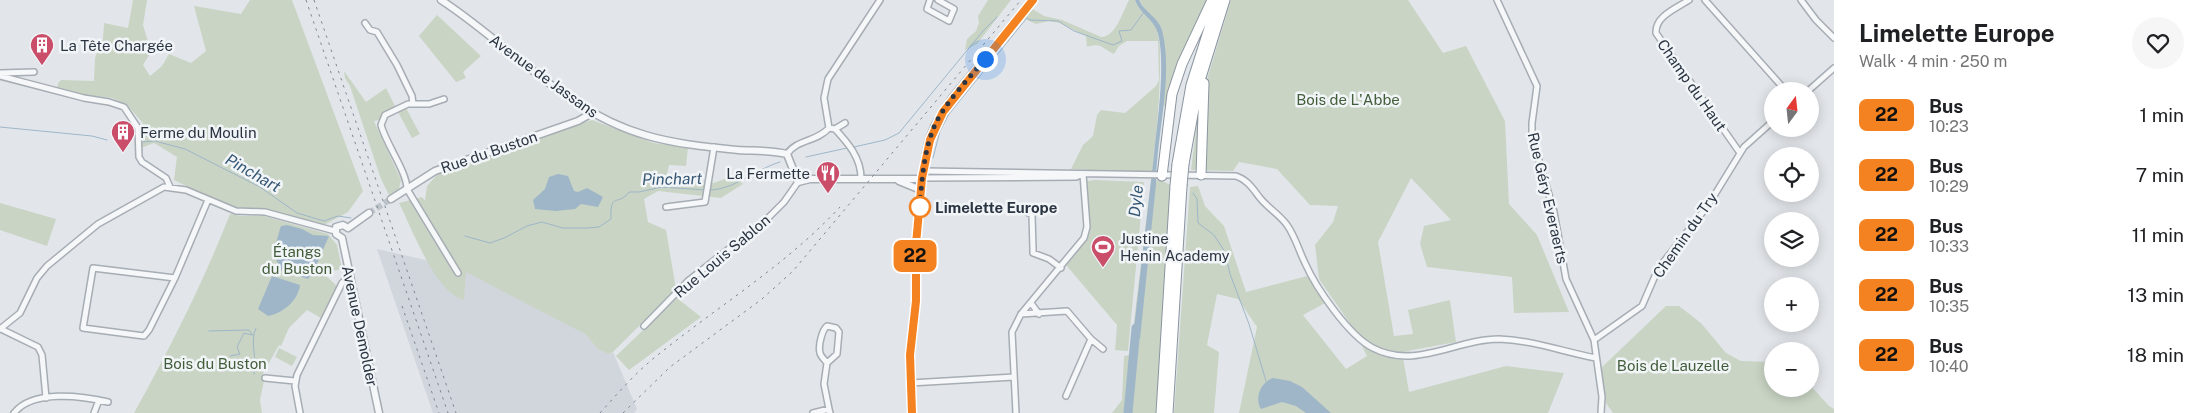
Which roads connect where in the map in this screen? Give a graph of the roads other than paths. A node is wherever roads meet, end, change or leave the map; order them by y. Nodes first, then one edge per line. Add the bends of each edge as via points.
1 (441, 0) edge
2 (880, 0) edge
3 (938, 0) edge
4 (1212, 0) edge
5 (1218, 0) edge
6 (1225, 0) edge
7 (1497, 0) edge
8 (1689, 0) edge
9 (1705, 0) edge
10 (1802, 0) edge
11 (927, 1) edge
12 (1031, 2) edge
13 (365, 23) dead end
14 (1834, 38) edge
15 (1207, 52) junction
16 (1834, 68) edge
17 (34, 72) dead end
18 (0, 75) edge
19 (1778, 82) edge
20 (1818, 82) edge
21 (444, 99) dead end
22 (413, 104) junction
23 (592, 113) junction
24 (845, 123) dead end
25 (832, 128) junction
26 (1764, 129) edge
27 (714, 147) junction
28 (1740, 153) junction
29 (787, 154) junction
30 (1181, 164) junction
31 (956, 172) junction
32 (1083, 174) junction
33 (1201, 175) junction
34 (923, 176) junction
35 (993, 176) junction
36 (1161, 176) junction
37 (861, 178) junction
38 (956, 178) junction
39 (893, 179) junction
40 (798, 182) junction
41 (1178, 186) junction
42 (170, 187) junction
43 (407, 189) junction
44 (921, 190) junction
45 (391, 199) tunnel mouth
46 (208, 200) junction
47 (666, 207) dead end
48 (369, 213) tunnel mouth
49 (1032, 215) dead end
50 (348, 228) junction
51 (335, 231) junction
52 (342, 238) junction
53 (1061, 268) junction
54 (458, 273) dead end
55 (175, 278) junction
56 (351, 279) junction
57 (1031, 303) junction
58 (1021, 314) junction
59 (1039, 314) junction
60 (644, 326) dead end
61 (0, 329) edge
62 (1091, 339) junction
63 (1594, 340) junction
64 (1102, 349) dead end
65 (1596, 358) junction
66 (827, 364) junction
67 (1014, 377) junction
68 (265, 378) dead end
69 (295, 381) junction
70 (910, 383) junction
71 (1066, 396) dead end
72 (46, 398) junction
73 (99, 400) junction
74 (108, 402) dead end
75 (830, 411) edge
76 (1602, 411) edge
77 (14, 413) edge
78 (94, 413) edge
79 (300, 413) edge
80 (379, 413) edge
81 (813, 413) edge
82 (912, 413) edge
83 (1016, 413) edge
84 (1162, 413) edge
85 (1168, 413) edge
86 (1608, 413) edge

1 - 23 street, Avenue de Jassans
2 - 25 street via 828,79 824,98
3 - 11 street via 954,9 949,21 927,9
4 - 36 highway via 1182,64 1172,94
5 - 30 highway via 1191,85
6 - 15 highway
7 - 63 street, Rue Géry Everaerts via 1535,81 1532,138 1554,212 1566,279
8 - 28 street, Champ du Haut via 1661,18 1656,33
9 - 19 street
10 - 14 street
12 - 34 main road via 943,112 930,140
13 - 22 street via 370,30 377,32 388,48
15 - 30 highway
15 - 33 highway
16 - 20 street
17 - 18 street
18 - 42 street via 124,108 138,128 140,160 166,178
21 - 22 street via 430,104
22 - 43 street via 386,115 381,123 407,182
23 - 27 street, Avenue de Jassans via 644,135
23 - 43 street, Rue du Buston via 434,171
24 - 25 street
25 - 29 street via 792,147
25 - 37 street via 852,150
26 - 28 street, Chemin du Try
27 - 29 street, Avenue de Jassans
27 - 47 street via 705,202
28 - 63 street, Chemin du Try via 1709,204 1658,269 1642,306
29 - 40 street
30 - 41 highway, bridge
31 - 34 street
31 - 35 street
31 - 38 street
32 - 35 street via 1076,177
32 - 36 street
32 - 53 street via 1086,233
33 - 36 street
33 - 65 street via 1236,176 1248,183 1288,226 1319,289 1353,332 1372,348 1410,357 1482,340 1512,340
34 - 38 street
34 - 39 street
34 - 44 main road
35 - 38 street
37 - 39 street
37 - 40 street via 805,179
39 - 44 street
40 - 60 street, Rue Louis Sablon via 767,219 688,281
41 - 84 highway
41 - 85 highway
42 - 46 street
42 - 61 street via 106,219 54,260 37,278 20,313
43 - 45 street, Rue du Buston
43 - 54 street
44 - 70 main road
46 - 51 street via 236,211 265,212
46 - 55 street
48 - 50 street
49 - 53 street via 1033,254 1049,259
50 - 51 street via 341,224
50 - 52 street via 347,235
51 - 52 street
52 - 56 street, Avenue Demolder
53 - 57 street
55 - 55 street via 93,268 83,328 144,336
56 - 69 street via 338,293
56 - 80 street, Avenue Demolder
57 - 58 street
57 - 59 street
58 - 59 street
58 - 67 street via 1012,332
59 - 62 street via 1067,311
61 - 72 street via 38,346 42,355
62 - 64 street
62 - 71 street
63 - 65 street, Rue Géry Everaerts
65 - 76 street, Rue Géry Everaerts
66 - 66 street via 836,354 840,332 827,326 823,330 820,350
66 - 75 street via 824,384
67 - 70 street
67 - 83 street
68 - 69 street
69 - 79 street
70 - 82 main road
72 - 73 street via 76,396
72 - 77 street via 25,403
73 - 74 street
73 - 78 street
75 - 81 street
76 - 86 street

